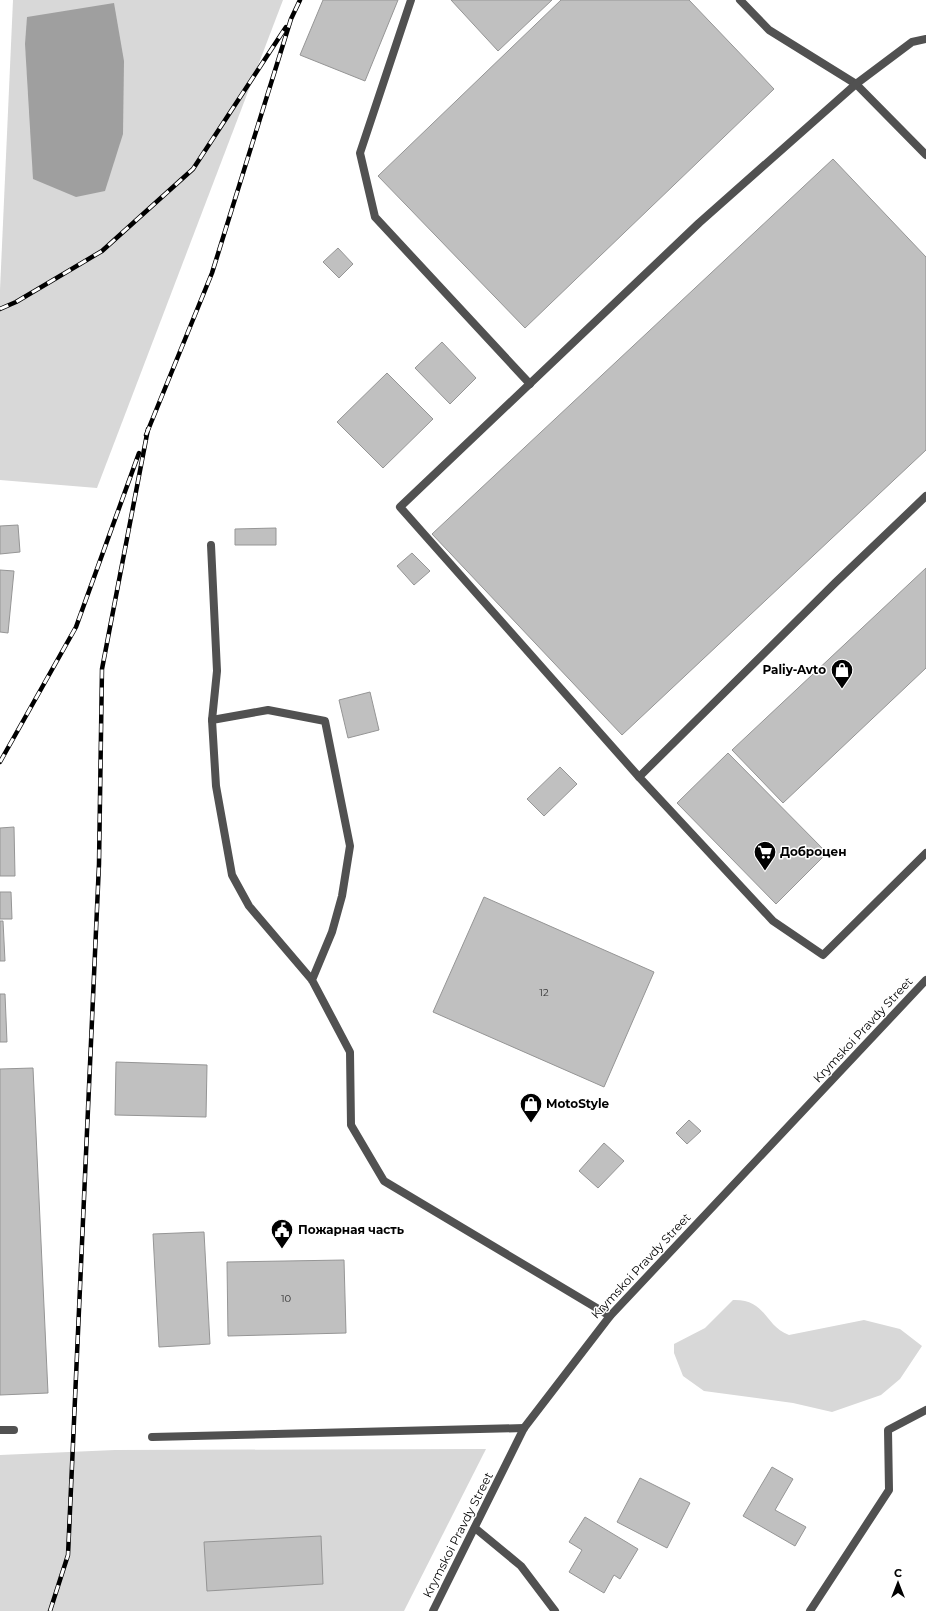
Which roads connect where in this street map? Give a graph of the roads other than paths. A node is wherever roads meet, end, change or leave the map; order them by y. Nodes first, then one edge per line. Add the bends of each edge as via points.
1 (411, 0) edge
2 (740, 0) edge
3 (926, 39) edge
4 (856, 84) junction
5 (926, 155) edge
6 (530, 384) junction
7 (926, 496) edge
8 (211, 544) dead end
9 (212, 720) junction
10 (640, 777) junction
11 (926, 853) edge
12 (312, 980) junction
13 (926, 980) edge
14 (610, 1316) junction
15 (926, 1410) edge
16 (524, 1428) junction
17 (0, 1430) edge
18 (14, 1430) dead end
19 (152, 1437) dead end
20 (475, 1528) junction
21 (433, 1611) edge
22 (556, 1611) edge
23 (810, 1611) edge

1 - 6 street via 360,153 376,217
2 - 4 street via 769,30
3 - 4 street via 912,42
4 - 5 street
4 - 6 street via 699,223
6 - 10 street via 400,507
7 - 10 street
8 - 9 street via 217,670
9 - 12 street via 216,786 232,875 248,906
9 - 12 street via 268,710 325,721 350,846 342,896 332,932
10 - 11 street via 773,921 823,955
12 - 14 street via 350,1052 351,1125 384,1181
13 - 14 street, Krymskoi Pravdy Street
14 - 16 street, Krymskoi Pravdy Street
15 - 23 street via 888,1430 889,1490
16 - 19 street
16 - 20 street, Krymskoi Pravdy Street
17 - 18 street
20 - 21 street, Krymskoi Pravdy Street
20 - 22 street via 521,1566

